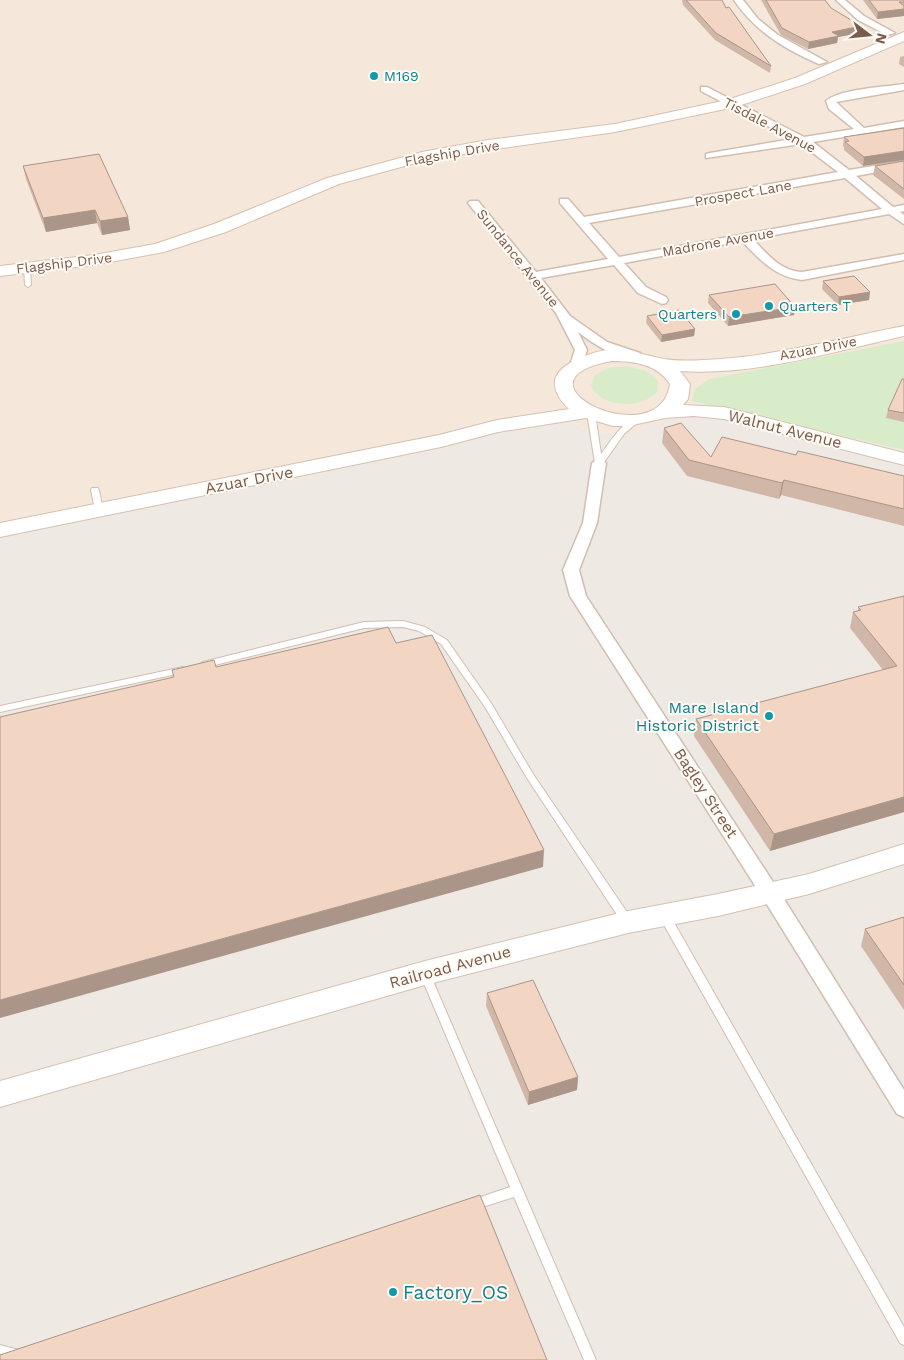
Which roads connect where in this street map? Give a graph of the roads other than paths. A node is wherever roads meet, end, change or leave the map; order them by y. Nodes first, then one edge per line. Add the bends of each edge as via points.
1 (738, 0) edge
2 (840, 0) edge
3 (899, 32) edge
4 (822, 62) junction
5 (904, 87) edge
6 (704, 89) dead end
7 (725, 101) junction
8 (904, 124) edge
9 (862, 131) junction
10 (804, 141) junction
11 (710, 156) dead end
12 (904, 164) edge
13 (848, 174) junction
14 (564, 201) dead end
15 (474, 204) dead end
16 (904, 208) edge
17 (891, 210) junction
18 (581, 221) junction
19 (904, 221) edge
20 (744, 237) junction
21 (904, 257) edge
22 (616, 261) junction
23 (0, 262) edge
24 (26, 268) junction
25 (0, 271) edge
26 (533, 276) junction
27 (28, 285) dead end
28 (662, 300) dead end
29 (562, 312) junction
30 (904, 331) edge
31 (635, 356) junction
32 (660, 364) junction
33 (732, 364) junction
34 (576, 365) junction
35 (564, 388) junction
36 (681, 391) junction
37 (589, 412) junction
38 (664, 412) junction
39 (638, 419) junction
40 (497, 426) junction
41 (904, 459) edge
42 (599, 463) junction
43 (0, 530) edge
44 (0, 709) edge
45 (904, 854) edge
46 (770, 893) junction
47 (664, 915) junction
48 (628, 922) junction
49 (425, 973) junction
50 (0, 1094) edge
51 (904, 1108) edge
52 (518, 1190) junction
53 (461, 1209) edge
54 (904, 1339) edge
55 (35, 1349) edge
56 (0, 1351) edge
57 (590, 1360) edge

1 - 4 street via 748,15 769,33
2 - 3 street via 861,18
3 - 4 street, Flagship Drive
3 - 7 street, Flagship Drive via 800,81
4 - 7 street, Flagship Drive
5 - 9 street via 831,100 833,107
6 - 7 street, Tisdale Avenue
7 - 10 street, Tisdale Avenue
7 - 23 street, Flagship Drive via 417,150 364,162 316,178 210,222 152,240 92,252
7 - 24 street, Flagship Drive via 615,128 413,159 333,181 179,242 116,257
8 - 9 street
9 - 10 street
10 - 11 street
10 - 13 street, Tisdale Avenue
12 - 13 street, Prospect Lane
13 - 17 street, Tisdale Avenue
13 - 18 street, Prospect Lane
14 - 18 street
15 - 26 street, Sundance Avenue
16 - 17 street, Madrone Avenue
17 - 19 street, Tisdale Avenue
17 - 20 street, Madrone Avenue
18 - 22 street
20 - 21 street via 778,270 790,276
20 - 22 street, Madrone Avenue
22 - 26 street, Madrone Avenue
22 - 28 street via 642,290
24 - 25 street, Flagship Drive
24 - 27 lane
26 - 29 street, Sundance Avenue
29 - 31 street, Sundance Avenue via 603,345
29 - 34 street, Sundance Avenue via 581,350
30 - 33 street, Azuar Drive
31 - 32 street
31 - 34 street via 598,357
32 - 33 street, Azuar Drive
32 - 36 street via 676,376
33 - 36 street, Azuar Drive via 697,378
34 - 35 street via 564,380
35 - 37 street via 576,405
35 - 40 street, Azuar Drive via 538,406
36 - 38 street, Azuar Drive via 678,399
37 - 39 street, Walnut Avenue via 610,418
37 - 40 street, Azuar Drive
37 - 42 lane, Bagley Street
38 - 39 street, Walnut Avenue
38 - 41 street, Walnut Avenue via 724,413
39 - 42 lane, Bagley Street via 622,432
40 - 43 street, Azuar Drive via 441,441 97,500
42 - 46 street, Bagley Street via 590,523 571,570 578,596
44 - 48 lane via 193,668 364,625 403,624 422,629 444,642 488,704 530,776
45 - 46 street, Railroad Avenue
46 - 47 street, Railroad Avenue
46 - 51 street, Bagley Street
47 - 48 street, Railroad Avenue
47 - 54 lane
48 - 49 street, Railroad Avenue
49 - 50 street, Railroad Avenue
49 - 52 lane
52 - 53 lane
52 - 57 lane
55 - 56 lane via 16,1356

